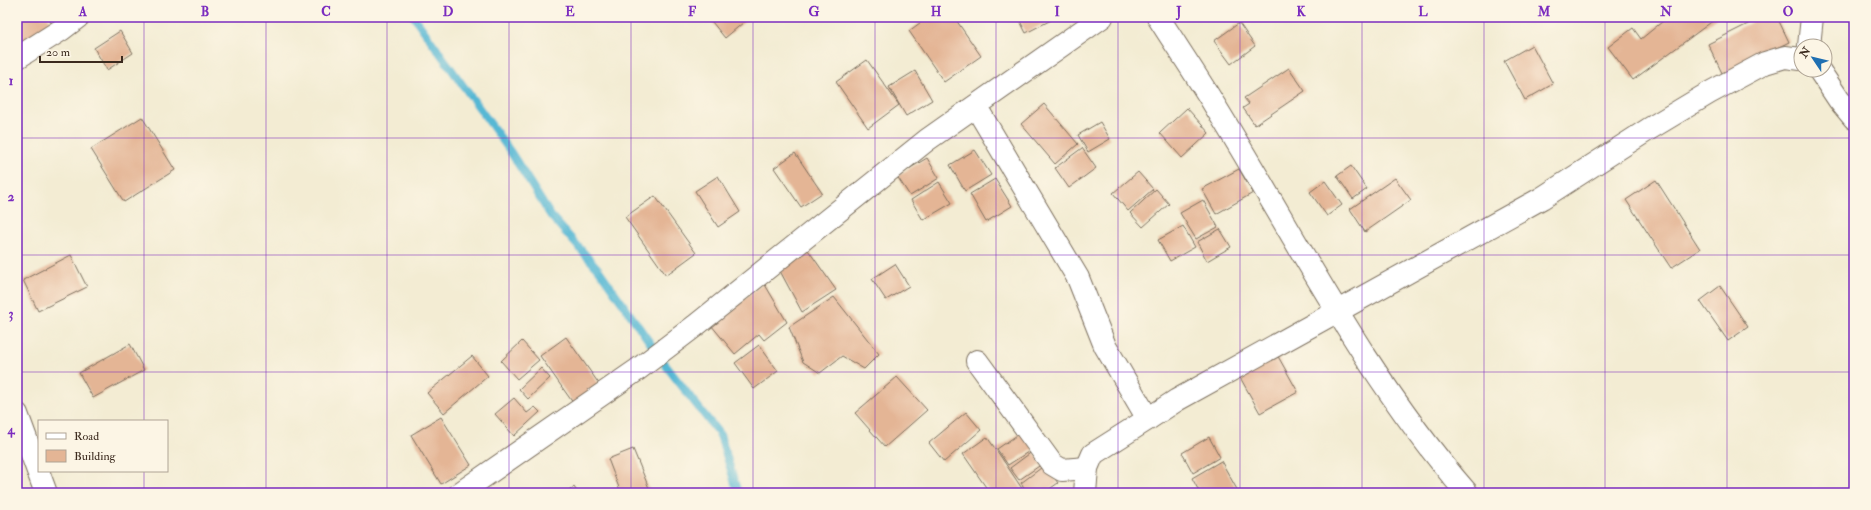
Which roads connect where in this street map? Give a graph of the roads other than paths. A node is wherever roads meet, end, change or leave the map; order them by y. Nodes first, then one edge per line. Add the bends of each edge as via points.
1 (78, 17) edge
2 (1102, 17) edge
3 (1158, 17) edge
4 (1812, 17) edge
5 (1810, 38) edge
6 (17, 58) edge
7 (1793, 58) edge
8 (1824, 78) edge
9 (976, 107) junction
10 (1854, 118) edge
11 (1337, 313) junction
12 (977, 361) dead end
13 (17, 414) edge
14 (1148, 419) junction
15 (1087, 468) junction
16 (38, 471) edge
17 (38, 472) edge
18 (46, 493) edge
19 (460, 493) edge
20 (1085, 493) edge
21 (1467, 493) edge

1 - 6 street
2 - 9 street
3 - 11 street via 1216,106
4 - 5 street
7 - 11 street via 1785,57 1765,63 1709,94 1649,129 1542,198
8 - 10 street
9 - 14 street via 1078,278 1105,346
9 - 19 street via 927,140 637,370
11 - 14 street via 1177,400
11 - 21 street via 1385,386
12 - 15 street via 1052,464 1062,470
13 - 16 street
14 - 15 street via 1095,452
15 - 20 street
17 - 18 street

